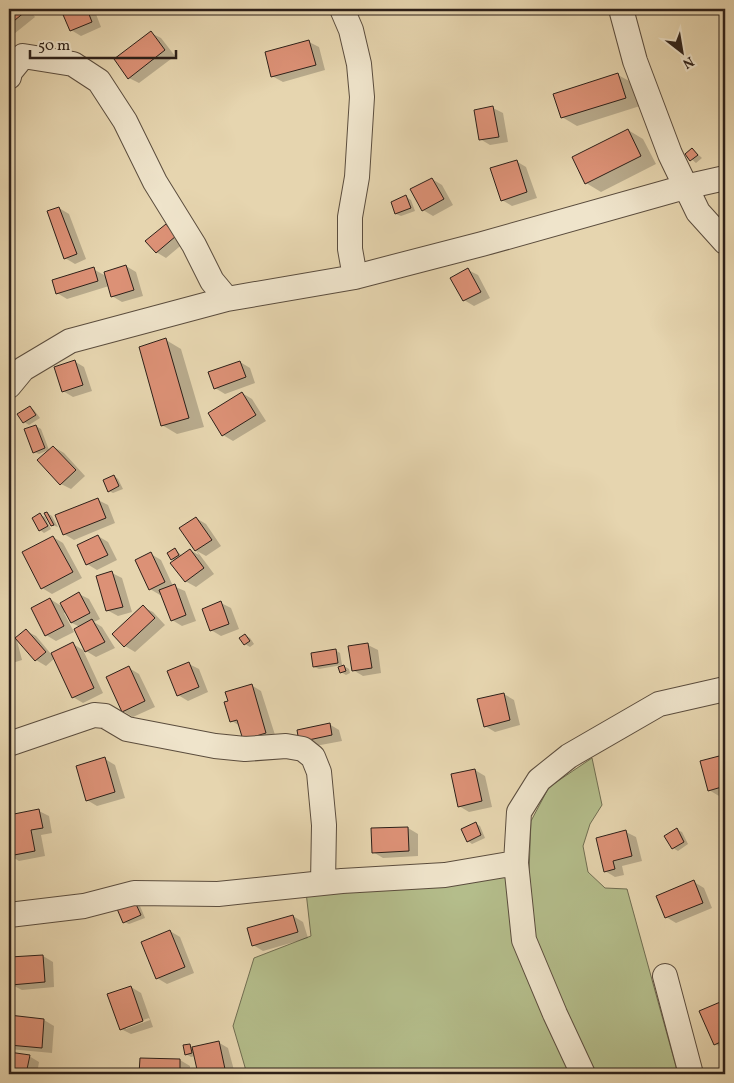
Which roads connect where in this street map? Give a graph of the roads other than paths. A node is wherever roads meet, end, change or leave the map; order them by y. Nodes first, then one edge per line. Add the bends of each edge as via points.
1 (342, 9) edge
2 (621, 9) edge
3 (9, 77) edge
4 (725, 178) edge
5 (685, 187) junction
6 (725, 242) edge
7 (355, 277) junction
8 (226, 299) junction
9 (9, 386) edge
10 (725, 689) edge
11 (9, 744) edge
12 (516, 863) junction
13 (323, 883) junction
14 (9, 915) edge
15 (665, 976) dead end
16 (583, 1074) edge
17 (691, 1074) edge

1 - 7 street via 359,64 362,97 357,177 350,217 350,249
2 - 5 street via 635,61
3 - 8 street via 23,56 73,64 99,81 125,121 155,182 194,245 212,282
4 - 5 street
5 - 6 street via 698,212
5 - 7 street
7 - 8 street
8 - 9 street via 70,341 23,369
10 - 12 street via 659,704 569,756 539,780 519,812
11 - 13 street via 94,715 104,716 127,729 215,746 303,749 313,757 319,772 324,825
12 - 13 street via 446,875
12 - 16 street via 524,940
13 - 14 street via 218,894 134,893 84,906
15 - 17 street

